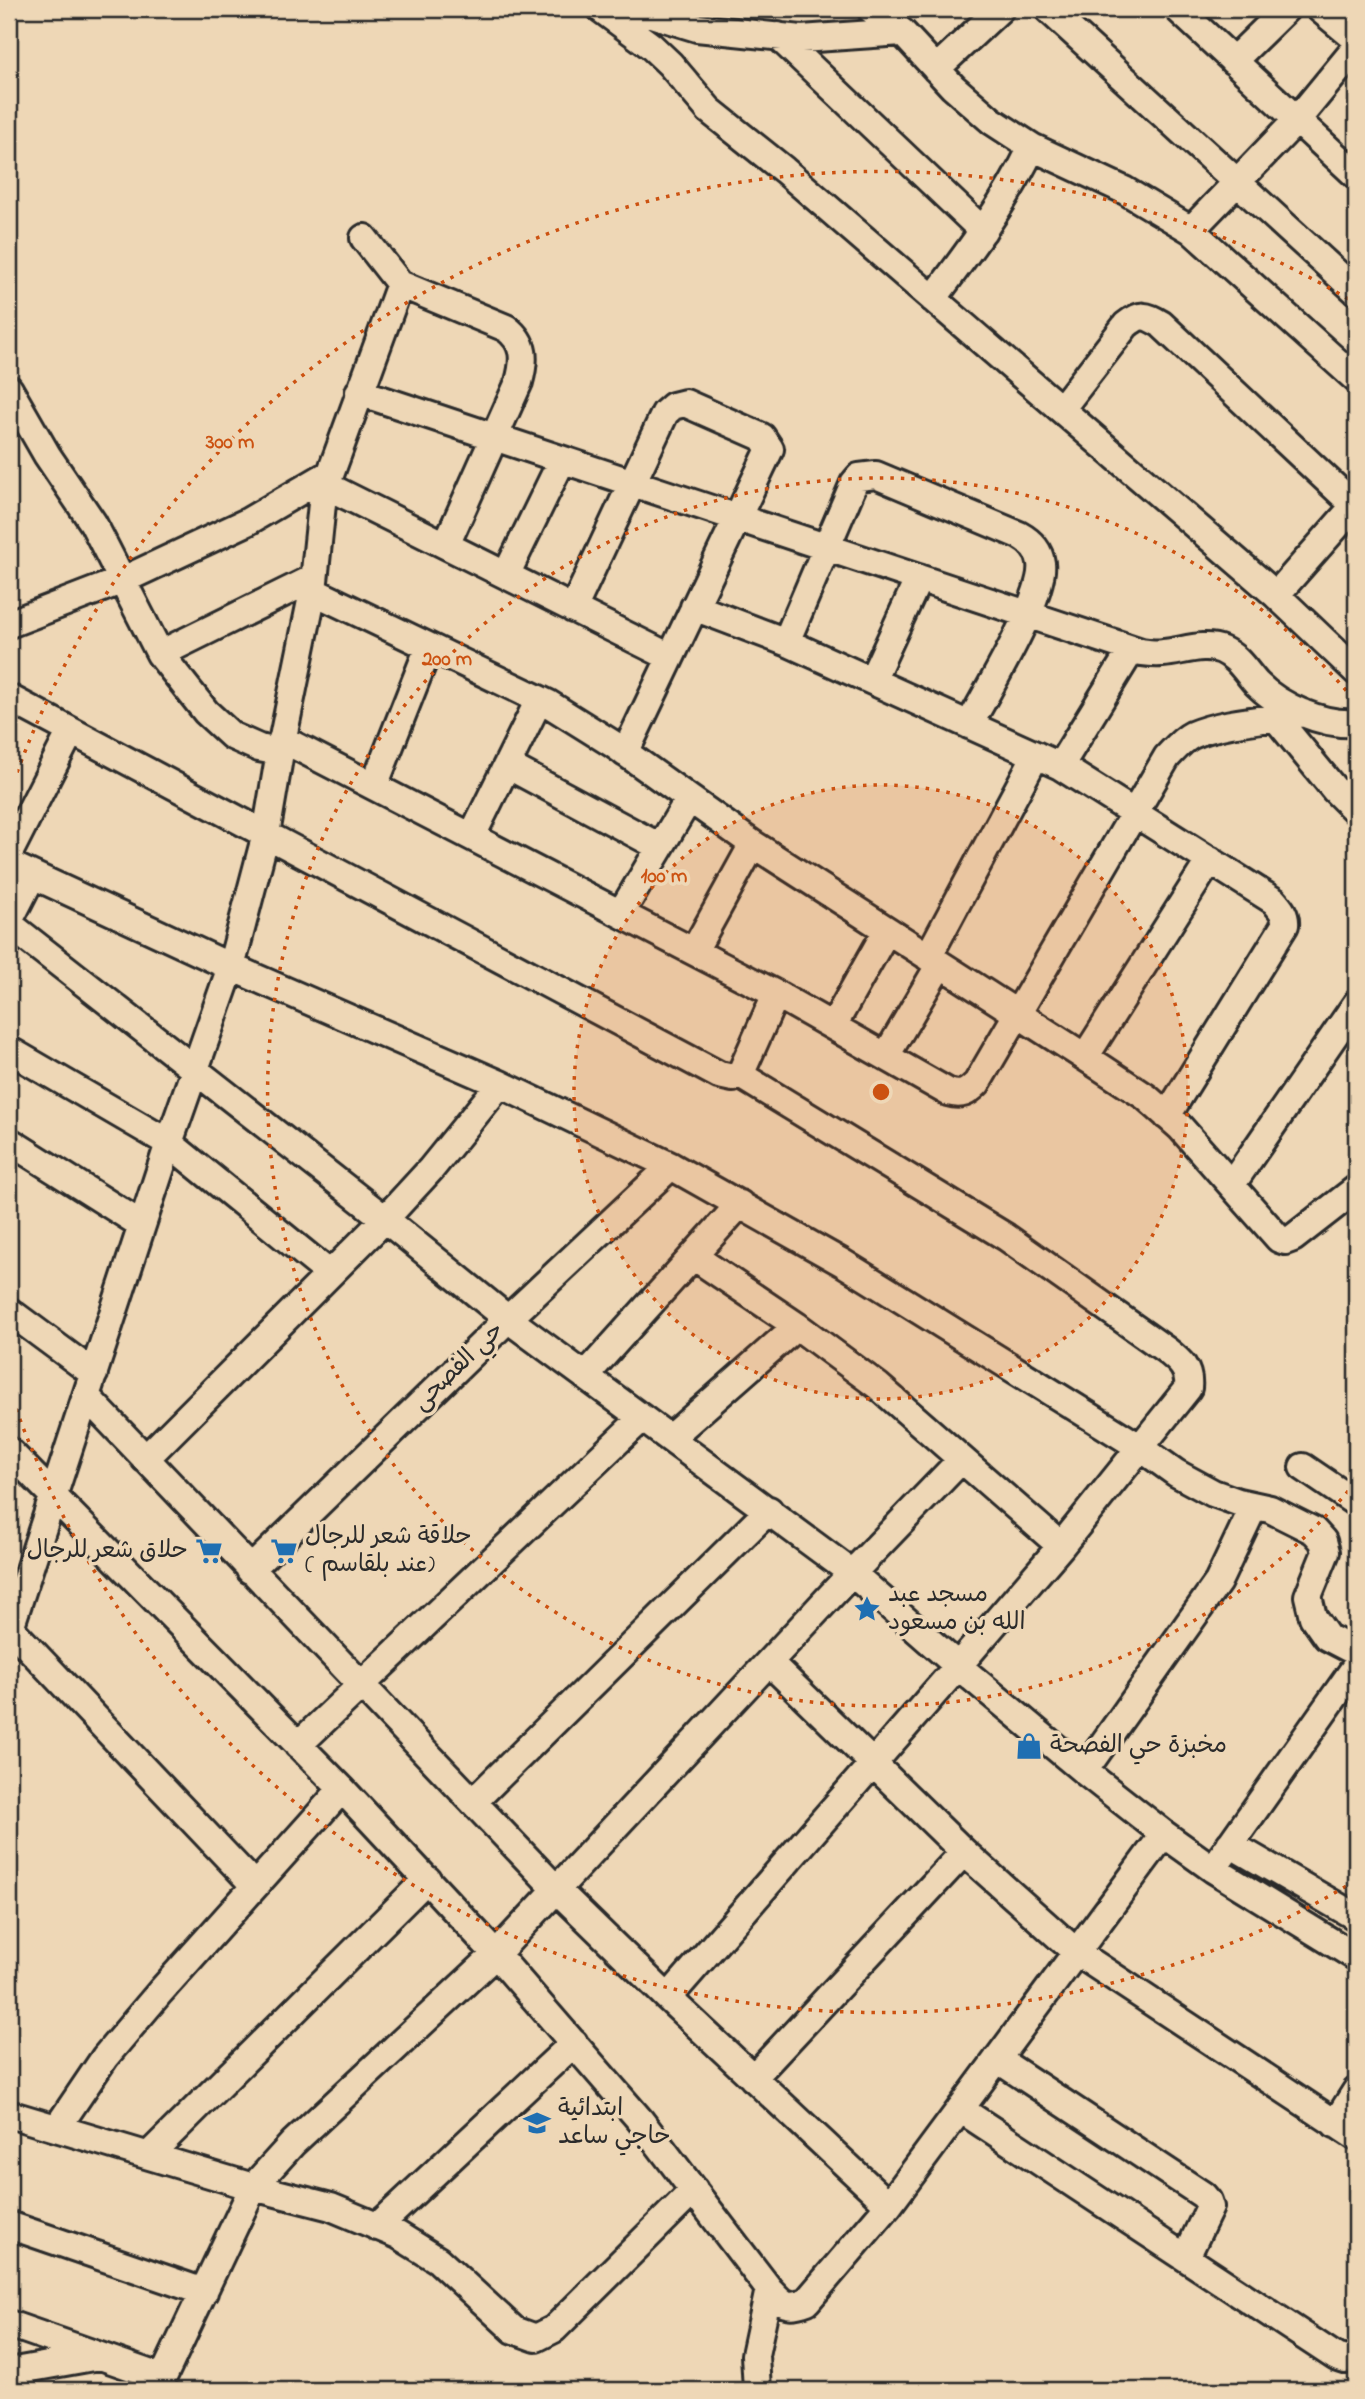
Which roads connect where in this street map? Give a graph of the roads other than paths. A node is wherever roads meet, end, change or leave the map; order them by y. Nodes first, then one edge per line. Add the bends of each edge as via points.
1 (601, 9) edge
2 (635, 9) edge
3 (871, 9) edge
4 (1000, 9) edge
5 (1048, 9) edge
6 (1178, 9) edge
7 (1286, 9) edge
8 (1320, 9) edge
9 (902, 32) junction
10 (778, 36) junction
11 (1356, 40) edge
12 (1356, 48) edge
13 (1233, 61) junction
14 (936, 69) junction
15 (1296, 121) junction
16 (1032, 147) junction
17 (1356, 175) edge
18 (1236, 183) junction
19 (1191, 230) junction
20 (984, 232) junction
21 (364, 238) dead end
22 (400, 284) junction
23 (1356, 291) edge
24 (933, 299) junction
25 (1356, 379) edge
26 (9, 389) edge
27 (359, 392) junction
28 (1061, 409) junction
29 (494, 437) junction
30 (562, 460) junction
31 (327, 479) junction
32 (633, 482) junction
33 (1356, 505) edge
34 (736, 517) junction
35 (446, 545) junction
36 (827, 547) junction
37 (506, 575) junction
38 (919, 578) junction
39 (122, 580) junction
40 (314, 585) junction
41 (1276, 595) junction
42 (694, 607) junction
43 (573, 609) junction
44 (1028, 615) junction
45 (9, 624) edge
46 (786, 642) junction
47 (429, 647) junction
48 (1132, 649) junction
49 (160, 654) junction
50 (670, 657) junction
51 (1356, 671) edge
52 (872, 680) junction
53 (9, 698) edge
54 (539, 700) junction
55 (1303, 713) junction
56 (1276, 718) junction
57 (1356, 723) edge
58 (969, 725) junction
59 (71, 731) junction
60 (281, 745) junction
61 (625, 753) junction
62 (1048, 761) junction
63 (507, 765) junction
64 (374, 786) junction
65 (689, 799) junction
66 (1356, 811) edge
67 (1135, 812) junction
68 (266, 834) junction
69 (472, 836) junction
70 (753, 844) junction
71 (660, 847) junction
72 (9, 853) edge
73 (1210, 860) junction
74 (20, 870) edge
75 (621, 914) junction
76 (9, 922) edge
77 (887, 930) junction
78 (694, 951) junction
79 (934, 960) junction
80 (231, 967) junction
81 (776, 994) junction
82 (1356, 1004) edge
83 (1017, 1013) junction
84 (832, 1026) junction
85 (9, 1050) edge
86 (886, 1056) junction
87 (1086, 1057) junction
88 (195, 1071) junction
89 (740, 1075) junction
90 (500, 1084) junction
91 (1167, 1116) junction
92 (169, 1143) junction
93 (12, 1148) edge
94 (671, 1166) junction
95 (1231, 1184) junction
96 (1356, 1189) edge
97 (740, 1204) junction
98 (385, 1219) junction
99 (142, 1225) junction
100 (693, 1256) junction
101 (330, 1274) junction
102 (9, 1311) edge
103 (508, 1320) junction
104 (797, 1326) junction
105 (584, 1376) junction
106 (90, 1385) junction
107 (642, 1418) junction
108 (670, 1438) junction
109 (1141, 1448) junction
110 (9, 1451) edge
111 (145, 1459) junction
112 (961, 1460) junction
113 (1303, 1467) dead end
114 (54, 1495) junction
115 (1356, 1503) edge
116 (1254, 1506) junction
117 (769, 1510) junction
118 (1061, 1546) junction
119 (250, 1570) junction
120 (852, 1573) junction
121 (9, 1629) edge
122 (1356, 1652) edge
123 (769, 1662) junction
124 (958, 1666) junction
125 (1356, 1667) edge
126 (362, 1686) junction
127 (298, 1745) junction
128 (872, 1764) junction
129 (1084, 1771) junction
130 (342, 1789) junction
131 (473, 1802) junction
132 (1164, 1833) junction
133 (1230, 1844) junction
134 (964, 1852) junction
135 (1213, 1869) junction
136 (427, 1879) junction
137 (255, 1886) junction
138 (556, 1889) junction
139 (1356, 1917) edge
140 (1076, 1952) junction
141 (496, 1954) junction
142 (1356, 1957) edge
143 (668, 1998) junction
144 (574, 2043) junction
145 (997, 2059) junction
146 (753, 2078) junction
147 (1356, 2091) edge
148 (960, 2109) junction
149 (9, 2114) edge
150 (57, 2128) junction
151 (1346, 2130) edge
152 (149, 2155) junction
153 (253, 2187) junction
154 (694, 2190) junction
155 (889, 2205) junction
156 (9, 2225) edge
157 (377, 2227) junction
158 (1186, 2257) junction
159 (769, 2289) junction
160 (204, 2292) junction
161 (9, 2324) edge
162 (100, 2356) junction
163 (1356, 2357) edge
164 (9, 2372) edge
165 (160, 2384) edge
166 (757, 2390) edge

1 - 24 street via 651,46 709,110
2 - 10 street via 697,28
3 - 9 street
4 - 14 street
5 - 18 street
6 - 13 street
7 - 13 street
8 - 11 street
9 - 10 street via 800,39
9 - 14 street
10 - 20 street
12 - 15 street
13 - 15 street
14 - 16 street via 992,121
15 - 17 street
15 - 18 street
16 - 19 street via 1124,190
16 - 20 street
18 - 19 street
18 - 23 street
19 - 25 street
20 - 24 street
21 - 22 street
22 - 27 street
22 - 29 street via 514,334 525,362
24 - 28 street
26 - 39 street via 93,523
27 - 29 street
27 - 31 street
28 - 33 street via 1126,325 1146,316 1161,324
28 - 41 street
29 - 30 street
29 - 35 street
30 - 32 street
30 - 37 street
31 - 35 street
31 - 39 street
31 - 40 street
32 - 34 street
32 - 34 street via 664,413 685,403 767,442 770,449
32 - 43 street
33 - 41 street
34 - 36 street
34 - 42 street
35 - 37 street
36 - 38 street
36 - 44 street via 854,483 859,477 876,475 1030,541 1042,573
36 - 46 street
37 - 43 street
38 - 44 street
38 - 52 street
39 - 45 street
39 - 49 street
40 - 47 street
40 - 49 street
40 - 60 street
41 - 51 street
42 - 46 street
42 - 50 street
43 - 50 street
44 - 48 street
44 - 58 street
46 - 52 street
47 - 54 street
47 - 64 street
48 - 55 street via 1161,653 1220,649 1237,659 1276,700
48 - 62 street
49 - 60 street via 206,712 232,736 259,748
50 - 61 street
52 - 58 street
53 - 59 street
54 - 61 street
54 - 63 street
55 - 56 street
55 - 57 street
56 - 66 street
56 - 67 street via 1192,735 1180,743
58 - 62 street
59 - 68 street
59 - 72 street
60 - 64 street
60 - 68 street
61 - 65 street
62 - 67 street
62 - 79 street
63 - 69 street
63 - 71 street
64 - 69 street
65 - 70 street
65 - 71 street
67 - 73 street
67 - 83 street
68 - 80 street
68 - 89 street via 719,1075
69 - 75 street
70 - 77 street
70 - 78 street
71 - 75 street
73 - 87 street
73 - 91 street via 1274,901 1285,925
74 - 76 street
74 - 80 street
75 - 78 street
76 - 88 street
77 - 79 street
77 - 84 street
78 - 81 street
79 - 83 street
79 - 86 street
80 - 88 street
80 - 90 street
81 - 84 street
81 - 89 street
82 - 95 street
83 - 86 street via 968,1093 948,1093
83 - 87 street
84 - 86 street
85 - 92 street
87 - 91 street
88 - 92 street
88 - 98 street
89 - 109 street via 1006,1237 1179,1360 1186,1368 1188,1388
90 - 94 street
90 - 98 street
91 - 95 street
92 - 99 street
92 - 101 street
93 - 99 street
94 - 97 street
94 - 103 street, حي الفصحى
95 - 96 street via 1285,1241
97 - 100 street
97 - 109 street
98 - 101 street
98 - 103 street
99 - 106 street
100 - 104 street
100 - 105 street
101 - 111 street
102 - 106 street
103 - 105 street
103 - 119 street, حي الفصحى
104 - 108 street
104 - 112 street via 878,1386
105 - 107 street
106 - 111 street
106 - 114 street
107 - 108 street
107 - 126 street
108 - 117 street
109 - 116 street via 1213,1493
109 - 118 street
110 - 114 street
111 - 119 street
112 - 118 street
112 - 120 street
113 - 115 street
114 - 121 street
114 - 127 street
116 - 122 street via 1279,1513 1314,1531 1323,1541 1326,1552 1308,1596 1313,1617 1327,1637
116 - 129 street via 1211,1593
117 - 120 street
117 - 131 street
118 - 124 street
119 - 126 street
120 - 123 street
120 - 124 street
121 - 137 street
123 - 128 street
123 - 138 street
124 - 128 street
124 - 129 street
125 - 133 street
126 - 127 street
126 - 131 street
127 - 130 street
128 - 134 street
128 - 143 street
129 - 132 street
130 - 136 street
130 - 137 street
131 - 138 street
132 - 135 street
132 - 140 street
133 - 135 street
133 - 139 street
134 - 140 street
134 - 146 street
135 - 142 street
136 - 141 street
136 - 152 street
137 - 150 street via 105,2057
138 - 141 street
138 - 143 street
140 - 145 street
140 - 151 street
141 - 144 street
141 - 153 street via 293,2143
143 - 146 street
144 - 154 street
144 - 157 street
145 - 148 street
145 - 158 street via 1203,2195 1210,2207
146 - 155 street
147 - 151 street
148 - 155 street
148 - 158 street
149 - 150 street
150 - 152 street
152 - 153 street
153 - 157 street via 331,2207
153 - 160 street
154 - 157 street via 554,2329 536,2338 514,2330 438,2260
154 - 159 street
155 - 159 street via 807,2301 794,2306 782,2303
156 - 160 street
158 - 163 street via 1336,2357
159 - 166 street via 755,2355
160 - 165 street
161 - 162 street
162 - 164 street
162 - 165 street

